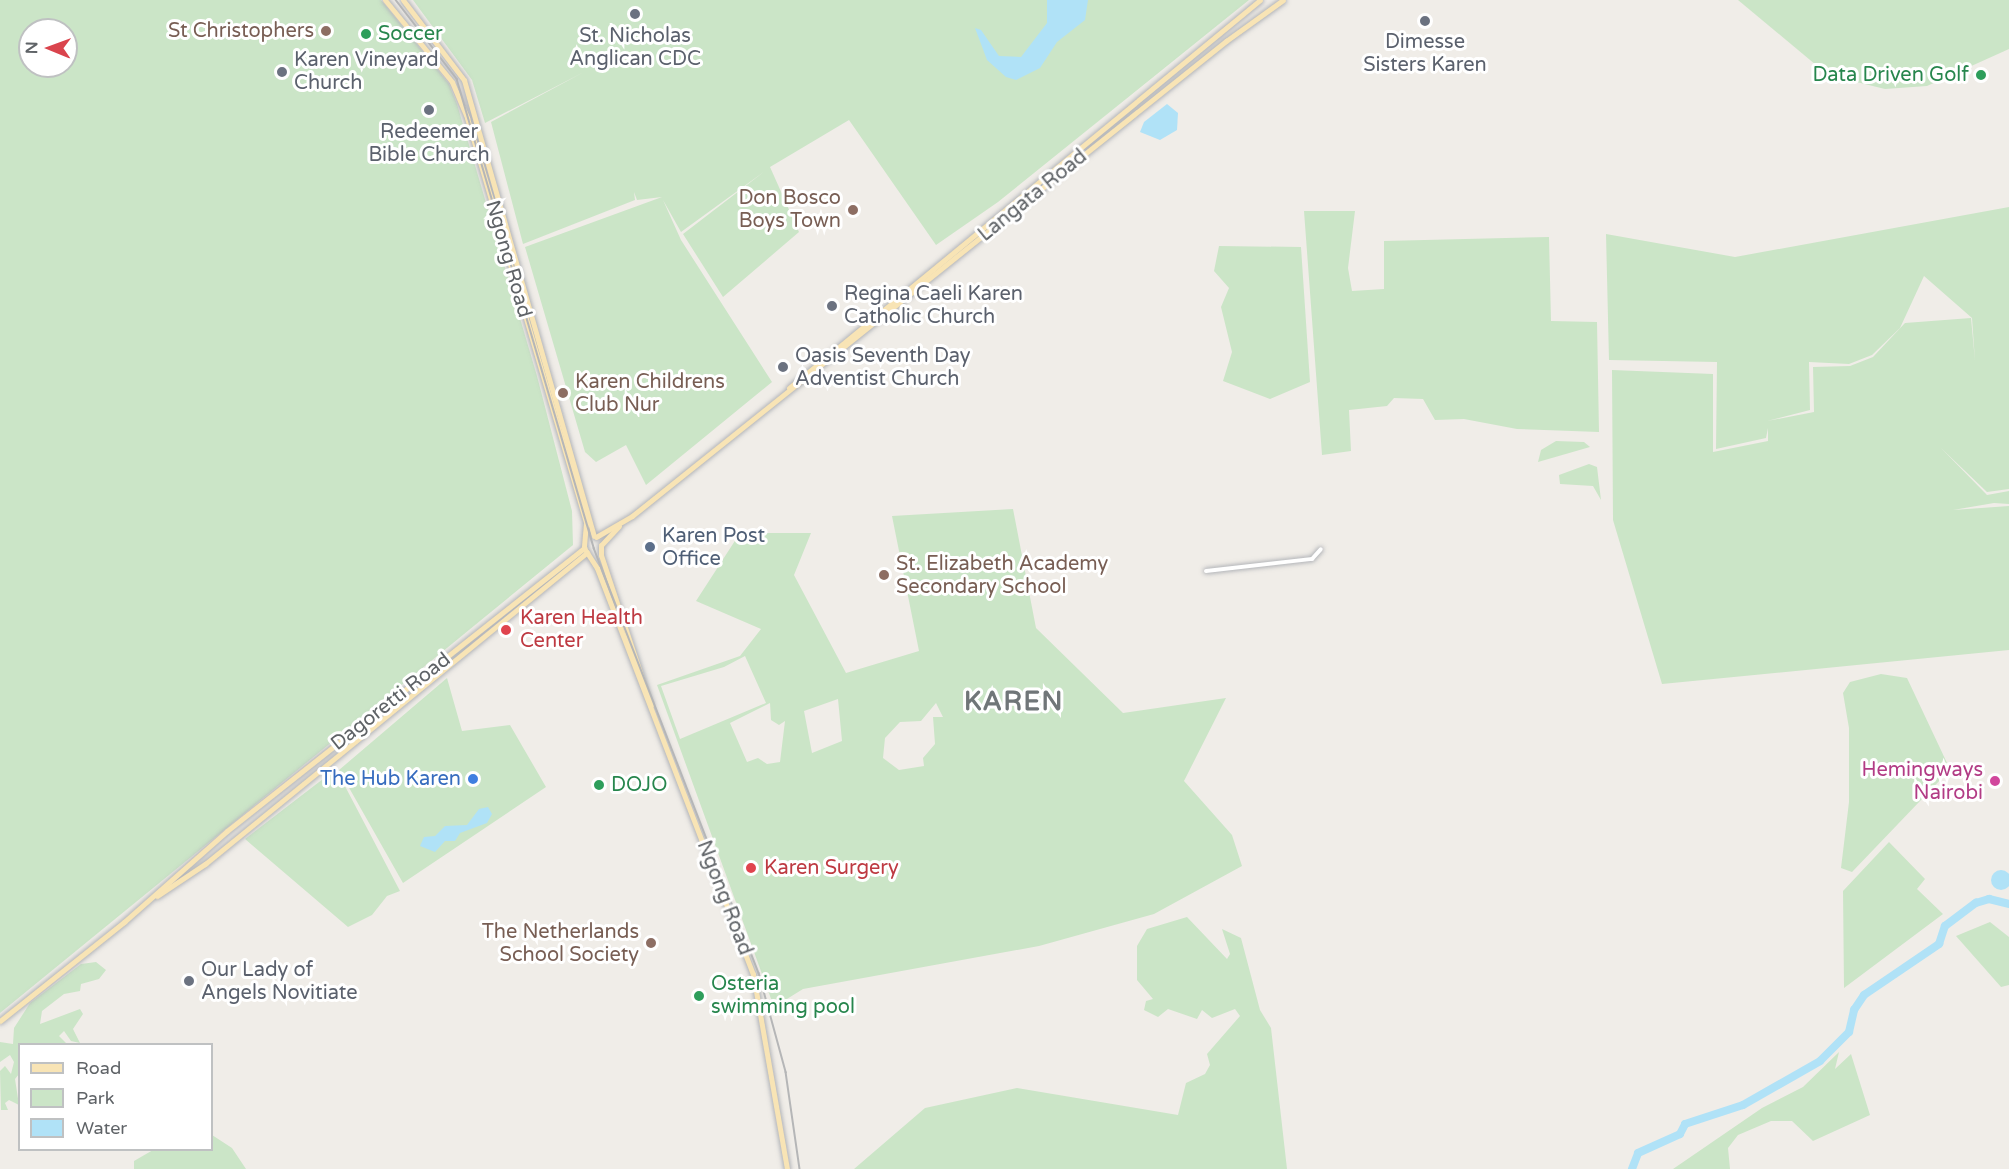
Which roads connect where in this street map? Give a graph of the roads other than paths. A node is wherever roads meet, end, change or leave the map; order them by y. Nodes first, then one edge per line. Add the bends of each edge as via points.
1 (385, 0) edge
2 (403, 0) edge
3 (1260, 0) edge
4 (1283, 0) edge
5 (394, 12) junction
6 (424, 25) junction
7 (415, 36) junction
8 (1145, 93) junction
9 (1152, 102) junction
10 (783, 393) junction
11 (619, 526) junction
12 (595, 537) junction
13 (586, 539) junction
14 (600, 547) junction
15 (1321, 549) dead end
16 (587, 551) junction
17 (1206, 571) dead end
18 (632, 651) junction
19 (202, 851) junction
20 (209, 860) junction
21 (146, 903) junction
22 (0, 1021) edge
23 (787, 1169) edge

1 - 5 main road, Ngong Road
2 - 5 main road via 403,10
2 - 6 main road, Ngong Road
3 - 8 main road, Langata Road
4 - 9 main road, Langata Road
5 - 7 main road, Ngong Road
6 - 7 main road via 415,24
6 - 12 main road, Ngong Road via 464,80
7 - 13 main road, Ngong Road via 452,82 467,118 586,523
8 - 9 main road
8 - 10 main road, Langata Road
9 - 10 main road, Langata Road
10 - 11 main road, Langata Road
11 - 12 main road
11 - 14 main road
12 - 13 main road
12 - 14 main road, Ngong Road
13 - 16 main road
14 - 16 main road
14 - 18 main road, Ngong Road
15 - 17 street via 1312,559
16 - 18 main road, Ngong Road
16 - 19 main road, Dagoretti Road
16 - 20 main road, Dagoretti Road
18 - 23 main road, Ngong Road via 753,974
19 - 20 main road via 201,858
19 - 21 main road, Dagoretti Road
20 - 21 main road, Dagoretti Road
21 - 22 main road, Dagoretti Road

